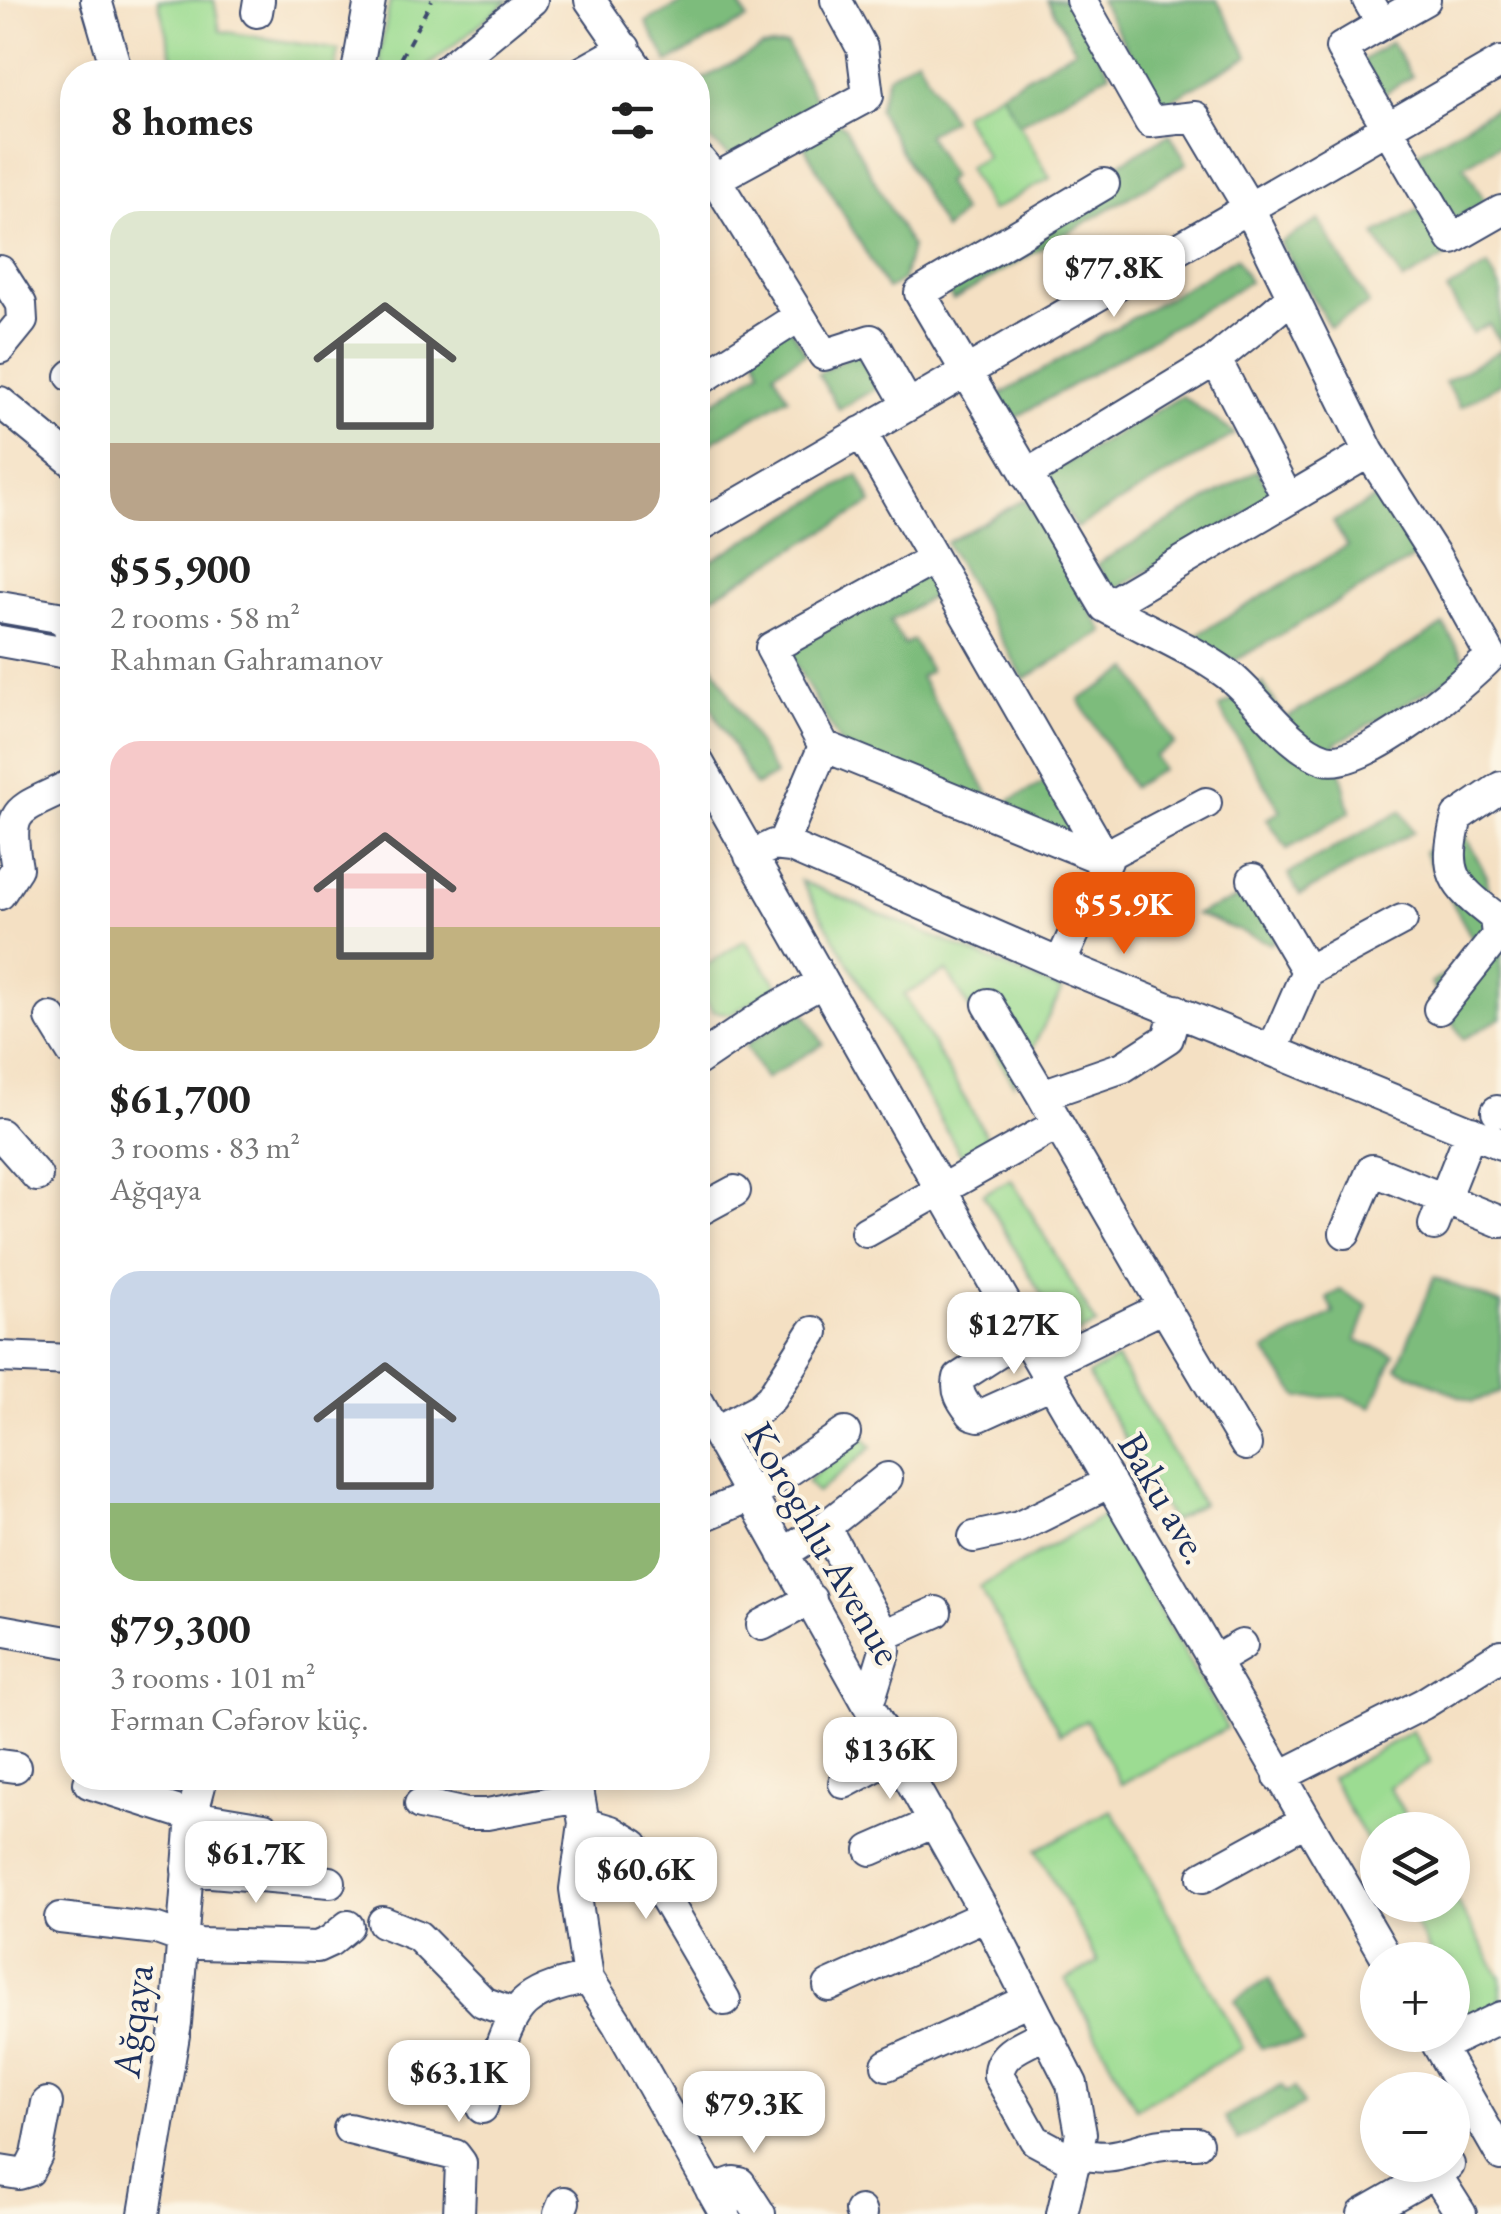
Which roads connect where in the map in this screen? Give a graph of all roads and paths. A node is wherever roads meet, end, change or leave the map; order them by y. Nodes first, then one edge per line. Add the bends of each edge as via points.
1 (96, 0) edge
2 (370, 0) edge
3 (432, 0) edge
4 (532, 0) edge
5 (590, 0) edge
6 (836, 0) edge
7 (1081, 0) edge
8 (1425, 0) edge
9 (1375, 12) edge
10 (114, 60) edge
11 (363, 60) edge
12 (400, 60) edge
13 (461, 60) edge
14 (632, 60) edge
15 (1501, 62) edge
16 (1387, 128) junction
17 (710, 166) edge
18 (710, 174) edge
19 (1104, 184) dead end
20 (1249, 208) junction
21 (1501, 211) edge
22 (0, 271) edge
23 (1292, 296) junction
24 (798, 316) junction
25 (0, 348) edge
26 (1216, 360) junction
27 (966, 372) junction
28 (710, 373) edge
29 (0, 402) edge
30 (908, 405) junction
31 (861, 432) junction
32 (60, 451) edge
33 (1368, 452) junction
34 (1026, 474) junction
35 (1288, 499) junction
36 (710, 520) edge
37 (933, 559) junction
38 (0, 607) edge
39 (1105, 607) junction
40 (60, 618) edge
41 (0, 641) edge
42 (60, 652) edge
43 (1496, 653) edge
44 (824, 746) junction
45 (710, 784) edge
46 (1501, 787) edge
47 (60, 790) edge
48 (1206, 803) dead end
49 (782, 845) junction
50 (750, 856) junction
51 (1106, 859) junction
52 (1252, 879) dead end
53 (0, 894) edge
54 (1402, 920) dead end
55 (1060, 964) junction
56 (1307, 972) junction
57 (824, 982) junction
58 (988, 1004) dead end
59 (1438, 1009) dead end
60 (1176, 1010) junction
61 (51, 1018) dead end
62 (60, 1033) edge
63 (1273, 1049) junction
64 (710, 1052) edge
65 (1042, 1095) junction
66 (1058, 1124) junction
67 (1471, 1132) junction
68 (0, 1134) edge
69 (1501, 1144) edge
70 (37, 1176) dead end
71 (942, 1190) junction
72 (735, 1191) dead end
73 (710, 1205) edge
74 (1439, 1212) junction
75 (1501, 1222) edge
76 (866, 1232) dead end
77 (1345, 1234) dead end
78 (1164, 1307) junction
79 (813, 1332) dead end
80 (1024, 1336) junction
81 (0, 1357) edge
82 (60, 1360) edge
83 (1047, 1374) junction
84 (710, 1424) edge
85 (714, 1432) junction
86 (845, 1432) dead end
87 (1246, 1444) dead end
88 (887, 1478) dead end
89 (1110, 1482) junction
90 (750, 1496) junction
91 (710, 1513) edge
92 (825, 1527) junction
93 (974, 1538) dead end
94 (783, 1554) junction
95 (810, 1599) junction
96 (936, 1612) dead end
97 (762, 1624) dead end
98 (0, 1630) edge
99 (884, 1635) junction
100 (60, 1641) edge
101 (1242, 1645) dead end
102 (1501, 1655) edge
103 (1213, 1662) junction
104 (869, 1702) junction
105 (898, 1754) junction
106 (1279, 1776) junction
107 (844, 1783) dead end
108 (113, 1790) edge
109 (199, 1790) edge
110 (580, 1799) edge
111 (420, 1804) dead end
112 (192, 1816) junction
113 (935, 1822) junction
114 (1306, 1822) junction
115 (264, 1828) dead end
116 (871, 1850) dead end
117 (187, 1870) junction
118 (1203, 1877) dead end
119 (330, 1882) dead end
120 (986, 1915) junction
121 (60, 1918) dead end
122 (383, 1922) dead end
123 (348, 1926) dead end
124 (182, 1938) junction
125 (1377, 1942) edge
126 (588, 1978) junction
127 (829, 1986) dead end
128 (726, 2000) dead end
129 (1029, 2000) junction
130 (513, 2013) junction
131 (1501, 2017) edge
132 (1470, 2028) edge
133 (1047, 2033) junction
134 (1442, 2052) edge
135 (887, 2065) dead end
136 (47, 2103) dead end
137 (482, 2108) dead end
138 (349, 2129) dead end
139 (1197, 2143) dead end
140 (1497, 2148) edge
141 (1077, 2158) junction
142 (1470, 2158) edge
143 (0, 2171) edge
144 (1419, 2182) edge
145 (1451, 2182) edge
146 (718, 2202) edge
147 (144, 2214) edge
148 (459, 2214) edge
149 (760, 2214) edge
150 (1062, 2214) edge
151 (1362, 2214) edge
152 (1461, 2214) edge

1 - 10 street
2 - 11 street
3 - 12 path
4 - 13 street
5 - 14 street
6 - 17 street via 862,48 868,96
7 - 20 street via 1150,122 1195,117
8 - 9 street
9 - 16 street via 1342,48
15 - 16 street
16 - 20 street
16 - 21 street via 1452,239
18 - 24 street
19 - 27 street via 920,293
20 - 23 street
20 - 27 street
22 - 25 street via 20,304 22,322
23 - 26 street
23 - 33 street
24 - 28 street
24 - 30 street via 824,355 871,340
26 - 34 street
26 - 35 street
27 - 30 street
27 - 34 street
29 - 32 street
30 - 31 street
31 - 36 street
31 - 37 street
33 - 35 street
33 - 43 street
34 - 39 street
35 - 39 street
37 - 44 street via 771,648
37 - 51 street
38 - 40 street
39 - 43 street via 1226,674 1325,759 1357,756 1462,687
41 - 42 street
44 - 49 street
44 - 51 street
45 - 50 street, Baku ave.
46 - 59 street via 1457,817 1451,843 1457,885 1494,918 1497,936
47 - 53 street via 16,818 10,830 18,868
48 - 51 street
49 - 50 street
49 - 55 street
50 - 57 street, Baku ave.
51 - 55 street
52 - 56 street
54 - 56 street
55 - 60 street
56 - 63 street
57 - 64 street
57 - 71 street, Baku ave.
58 - 65 street
60 - 63 street
60 - 65 street via 1168,1038 1123,1067
61 - 62 street
63 - 67 street
65 - 66 street
66 - 71 street
66 - 78 street
67 - 69 street
67 - 74 street
68 - 70 street
71 - 76 street
71 - 80 street, Baku ave.
72 - 73 street
74 - 75 street
74 - 77 street via 1372,1170
78 - 83 street
78 - 87 street
79 - 85 street via 771,1398
80 - 83 street, Baku ave.
80 - 83 street via 960,1378 960,1397 980,1416
81 - 82 street
83 - 89 street, Baku ave.
84 - 85 street, Koroghlu Avenue
85 - 90 street, Koroghlu Avenue
86 - 90 street
88 - 92 street
89 - 93 street via 1018,1527
89 - 103 street, Baku ave.
90 - 91 street
90 - 94 street, Koroghlu Avenue
92 - 94 street
92 - 99 street
94 - 95 street, Koroghlu Avenue
95 - 97 street
95 - 104 street, Koroghlu Avenue
96 - 99 street
98 - 100 street
99 - 104 street
101 - 103 street
102 - 106 street via 1423,1704
103 - 106 street, Baku ave. via 1243,1744
104 - 105 street, Koroghlu Avenue
105 - 107 street
105 - 113 street, Koroghlu Avenue
106 - 114 street, Baku ave.
108 - 112 street
109 - 112 street, Ağqaya
110 - 111 street via 487,1814
110 - 126 street via 574,1889
110 - 128 street via 634,1845
112 - 115 street
112 - 117 street, Ağqaya
113 - 116 street
113 - 120 street, Koroghlu Avenue
114 - 118 street
114 - 125 street, Baku ave.
117 - 119 street
117 - 124 street, Ağqaya
120 - 127 street
120 - 129 street, Koroghlu Avenue
121 - 124 street
122 - 130 street via 418,1936 483,2002
123 - 124 street via 316,1947 221,1946
124 - 147 street, Ağqaya via 176,2023
126 - 130 street via 529,1998
126 - 146 street
129 - 133 street, Koroghlu Avenue
129 - 135 street
130 - 137 street
131 - 132 street
133 - 141 street, Koroghlu Avenue via 1072,2084
133 - 141 street via 1002,2058 999,2076 1035,2140
134 - 140 street
136 - 143 street via 29,2170
138 - 148 street via 455,2156 461,2164
139 - 141 street via 1152,2146 1119,2158
140 - 142 street
141 - 150 street, Koroghlu Avenue
144 - 151 street
145 - 152 street
146 - 149 street via 740,2183

